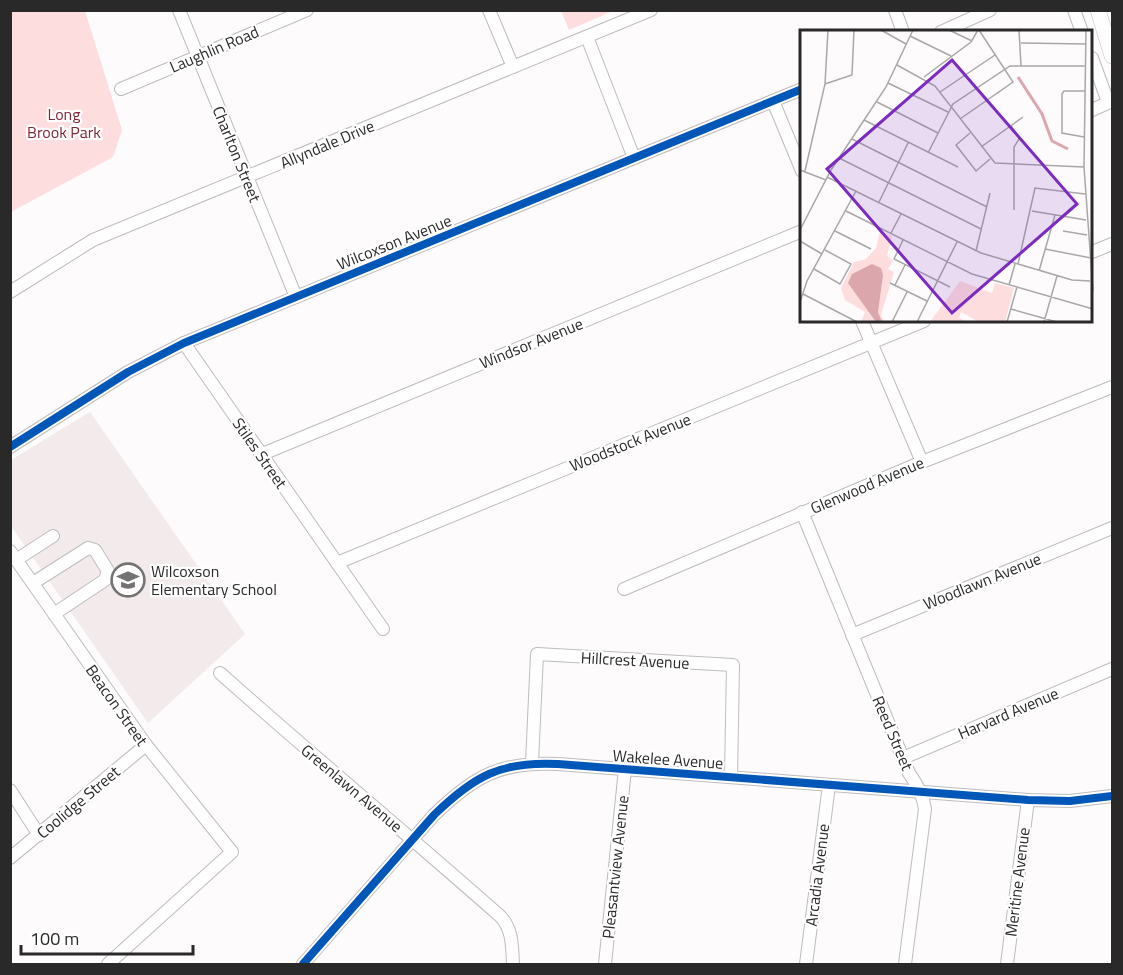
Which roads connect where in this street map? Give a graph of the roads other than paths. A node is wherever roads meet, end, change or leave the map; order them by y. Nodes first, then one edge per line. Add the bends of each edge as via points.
1 (179, 10) edge
2 (307, 10) edge
3 (489, 10) edge
4 (651, 10) edge
5 (895, 10) edge
6 (990, 10) edge
7 (1074, 10) edge
8 (1098, 10) edge
9 (902, 30) edge
10 (945, 30) edge
11 (1081, 30) edge
12 (587, 37) junction
13 (197, 56) junction
14 (1113, 56) edge
15 (513, 67) junction
16 (1095, 79) edge
17 (121, 89) dead end
18 (800, 90) edge
19 (773, 101) junction
20 (1110, 102) edge
21 (1093, 110) edge
22 (634, 158) junction
23 (800, 166) edge
24 (246, 178) junction
25 (800, 232) edge
26 (1113, 244) edge
27 (1093, 252) edge
28 (10, 292) edge
29 (296, 297) junction
30 (862, 322) edge
31 (922, 322) edge
32 (871, 343) junction
33 (184, 344) junction
34 (1113, 387) edge
35 (10, 447) edge
36 (260, 455) junction
37 (922, 462) junction
38 (802, 512) junction
39 (1113, 528) edge
40 (53, 536) dead end
41 (13, 555) edge
42 (336, 563) junction
43 (33, 583) junction
44 (624, 589) dead end
45 (54, 614) junction
46 (383, 629) dead end
47 (852, 635) junction
48 (1113, 669) edge
49 (220, 673) dead end
50 (146, 745) junction
51 (903, 758) junction
52 (532, 763) junction
53 (625, 769) junction
54 (731, 777) junction
55 (829, 785) junction
56 (10, 790) edge
57 (921, 792) junction
58 (1113, 796) edge
59 (1028, 800) junction
60 (39, 835) junction
61 (412, 839) junction
62 (10, 858) edge
63 (108, 964) edge
64 (303, 964) edge
65 (513, 964) edge
66 (605, 964) edge
67 (806, 964) edge
68 (905, 964) edge
69 (1007, 964) edge

1 - 13 street, Charlton Street
2 - 13 street, Laughlin Road
3 - 15 street
4 - 12 street, Allyndale Drive
5 - 9 street
6 - 10 street
7 - 11 street
8 - 14 main road
12 - 15 street, Allyndale Drive
12 - 22 street
13 - 17 street, Laughlin Road
13 - 24 street, Charlton Street
15 - 24 street, Allyndale Drive
16 - 20 street
18 - 19 street, Wilcoxson Avenue
19 - 22 street, Wilcoxson Avenue
19 - 23 street
20 - 21 street
22 - 29 street, Wilcoxson Avenue
24 - 28 street, Allyndale Drive via 93,240
24 - 29 street, Charlton Street
25 - 36 street, Windsor Avenue
26 - 27 street
29 - 33 street, Wilcoxson Avenue
30 - 32 street
31 - 32 street, Woodstock Avenue
32 - 37 street
32 - 42 street, Woodstock Avenue
33 - 35 street, Wilcoxson Avenue via 128,372
33 - 36 street, Stiles Street
34 - 37 street, Glenwood Avenue
36 - 42 street, Stiles Street
37 - 38 street, Glenwood Avenue
38 - 44 street, Glenwood Avenue
38 - 47 street, Reed Street
39 - 47 street, Woodlawn Avenue
40 - 41 street
41 - 43 street, Beacon Street
42 - 46 street, Stiles Street
43 - 45 street, Beacon Street
43 - 45 street via 88,548 95,550 108,571 105,580
45 - 50 street, Beacon Street
47 - 51 street, Reed Street
48 - 51 street, Harvard Avenue
49 - 61 street, Greenlawn Avenue
50 - 60 street, Coolidge Street
50 - 63 street, Beacon Street via 232,852
51 - 57 street, Reed Street
52 - 53 street, Wakelee Avenue
52 - 54 street, Hillcrest Avenue via 537,654 733,665
52 - 61 street, Wakelee Avenue via 498,769 477,780 444,805
53 - 54 street, Wakelee Avenue
53 - 66 street, Pleasantview Avenue
54 - 55 street, Wakelee Avenue
55 - 57 street, Wakelee Avenue
55 - 67 street, Arcadia Avenue
56 - 60 street
57 - 59 street, Wakelee Avenue
57 - 68 street, Reed Street via 925,809
58 - 59 street, Wakelee Avenue
59 - 69 street, Meritine Avenue
60 - 62 street, Coolidge Street
61 - 64 street, Wakelee Avenue
61 - 65 street, Greenlawn Avenue via 506,922 512,938

